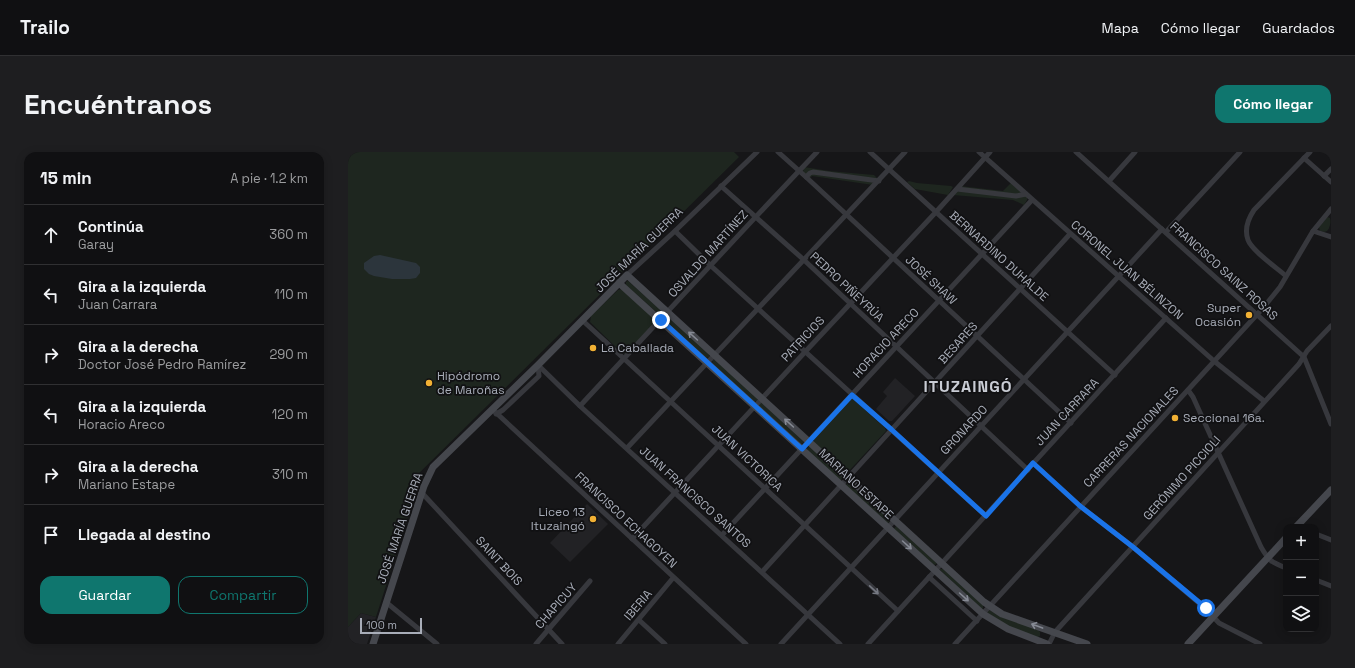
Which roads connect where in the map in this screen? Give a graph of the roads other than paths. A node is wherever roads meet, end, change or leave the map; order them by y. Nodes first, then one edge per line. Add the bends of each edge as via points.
1 (757, 152) edge
2 (778, 152) edge
3 (817, 152) edge
4 (870, 152) edge
5 (905, 152) edge
6 (979, 152) edge
7 (990, 152) edge
8 (1076, 152) edge
9 (1136, 152) edge
10 (1240, 152) edge
11 (1310, 152) edge
12 (985, 158) junction
13 (1304, 158) junction
14 (1331, 169) edge
15 (889, 170) junction
16 (799, 171) junction
17 (1324, 176) junction
18 (806, 177) junction
19 (879, 181) junction
20 (1109, 181) junction
21 (1331, 182) edge
22 (721, 186) junction
23 (957, 189) junction
24 (1026, 194) junction
25 (1032, 200) junction
26 (1331, 210) edge
27 (936, 212) junction
28 (847, 215) junction
29 (756, 217) junction
30 (1164, 230) junction
31 (675, 231) junction
32 (1313, 231) junction
33 (1070, 234) junction
34 (1331, 237) edge
35 (982, 254) junction
36 (893, 258) junction
37 (804, 260) junction
38 (710, 266) junction
39 (627, 275) junction
40 (1286, 276) junction
41 (1119, 277) junction
42 (620, 283) junction
43 (1021, 289) junction
44 (939, 300) junction
45 (850, 303) junction
46 (758, 308) junction
47 (668, 312) junction
48 (1258, 314) junction
49 (1166, 318) junction
50 (582, 320) junction
51 (661, 320) junction
52 (1331, 326) edge
53 (1068, 332) junction
54 (977, 336) junction
55 (896, 347) junction
56 (805, 352) junction
57 (714, 355) junction
58 (1304, 357) junction
59 (624, 358) junction
60 (1214, 362) junction
61 (707, 363) junction
62 (538, 365) junction
63 (1115, 375) junction
64 (1024, 380) junction
65 (935, 383) junction
66 (1188, 390) junction
67 (852, 395) junction
68 (762, 398) junction
69 (671, 401) junction
70 (1264, 401) junction
71 (580, 406) junction
72 (754, 406) junction
73 (494, 411) junction
74 (1070, 423) junction
75 (1331, 424) edge
76 (981, 426) junction
77 (892, 430) junction
78 (809, 441) junction
79 (719, 445) junction
80 (627, 448) junction
81 (802, 449) junction
82 (1219, 453) junction
83 (1033, 463) junction
84 (1028, 470) junction
85 (938, 473) junction
86 (848, 478) junction
87 (841, 486) junction
88 (765, 488) junction
89 (422, 492) junction
90 (675, 492) junction
91 (1330, 492) edge
92 (1080, 506) junction
93 (986, 516) junction
94 (895, 520) junction
95 (1300, 524) edge
96 (805, 525) junction
97 (888, 528) junction
98 (722, 535) junction
99 (1319, 535) edge
100 (632, 539) junction
101 (1331, 540) edge
102 (1283, 541) edge
103 (1133, 547) junction
104 (1267, 558) junction
105 (942, 564) junction
106 (1283, 567) edge
107 (851, 568) junction
108 (935, 571) junction
109 (762, 572) junction
110 (930, 577) junction
111 (674, 578) junction
112 (590, 581) dead end
113 (1319, 581) edge
114 (1331, 586) edge
115 (387, 603) junction
116 (990, 606) junction
117 (898, 612) junction
118 (983, 614) junction
119 (808, 615) junction
120 (1213, 617) junction
121 (639, 620) junction
122 (977, 621) junction
123 (549, 629) junction
124 (1055, 632) junction
125 (1035, 642) edge
126 (373, 644) edge
127 (437, 644) edge
128 (536, 644) edge
129 (562, 644) edge
130 (618, 644) edge
131 (665, 644) edge
132 (746, 644) edge
133 (781, 644) edge
134 (840, 644) edge
135 (868, 644) edge
136 (955, 644) edge
137 (1048, 644) edge
138 (1087, 644) edge
139 (1188, 644) edge
140 (1260, 644) edge

1 - 22 street, JOSÉ MARÍA GUERRA
2 - 16 street, JOSÉ SHAW
3 - 16 street, OSVALDO MARTÍNEZ
4 - 15 street, BERNARDINO DUHALDE
5 - 15 street
6 - 12 street, CORONEL JUAN BÉLINZON
7 - 12 street, PATRICIOS
8 - 20 street, FRANCISCO SAINZ ROSAS
9 - 20 street
10 - 30 street, GRONARDO
11 - 13 street
12 - 23 street, PATRICIOS
12 - 24 street, CORONEL JUAN BÉLINZON
13 - 17 street
13 - 40 street via 1254,210 1247,225 1250,244
14 - 17 street
15 - 19 street
15 - 27 street, BERNARDINO DUHALDE
16 - 18 street, JOSÉ SHAW
16 - 29 street, OSVALDO MARTÍNEZ
17 - 21 street
18 - 19 street via 813,172
18 - 28 street, JOSÉ SHAW
19 - 28 street
20 - 30 street, FRANCISCO SAINZ ROSAS
22 - 29 street, PEDRO PIÑEYRÚA
22 - 31 street, JOSÉ MARÍA GUERRA
23 - 24 street via 1016,196
23 - 27 street, PATRICIOS
24 - 25 street, CORONEL JUAN BÉLINZON
25 - 33 street, CORONEL JUAN BÉLINZON
25 - 35 street, HORACIO ARECO
26 - 32 street, CARRERAS NACIONALES
27 - 35 street, BERNARDINO DUHALDE
27 - 36 street, PATRICIOS
28 - 36 street, JOSÉ SHAW
28 - 37 street
29 - 37 street, PEDRO PIÑEYRÚA
29 - 38 street, OSVALDO MARTÍNEZ
30 - 41 street, GRONARDO
30 - 48 street, FRANCISCO SAINZ ROSAS
31 - 38 street
31 - 39 street, JOSÉ MARÍA GUERRA
32 - 34 street
32 - 40 street, CARRERAS NACIONALES
33 - 41 street, CORONEL JUAN BÉLINZON
33 - 43 street, BESARES
35 - 43 street, BERNARDINO DUHALDE
35 - 44 street, HORACIO ARECO
36 - 44 street, JOSÉ SHAW
36 - 45 street, PATRICIOS
37 - 45 street, PEDRO PIÑEYRÚA
37 - 46 street
38 - 46 street
38 - 47 street, OSVALDO MARTÍNEZ
39 - 42 street, JOSÉ MARÍA GUERRA
39 - 47 street, MARIANO ESTAPE
40 - 48 street, CARRERAS NACIONALES
41 - 49 street, CORONEL JUAN BÉLINZON
41 - 53 street, GRONARDO
42 - 50 street, JOSÉ MARÍA GUERRA
42 - 51 street, MARIANO ESTAPE
43 - 53 street, BERNARDINO DUHALDE
43 - 54 street, BESARES
44 - 54 street, JOSÉ SHAW
44 - 55 street, HORACIO ARECO
45 - 55 street, PEDRO PIÑEYRÚA
45 - 56 street, PATRICIOS
46 - 56 street
46 - 57 street
47 - 51 street, OSVALDO MARTÍNEZ
57 -> 47 street, MARIANO ESTAPE
48 - 58 street, FRANCISCO SAINZ ROSAS
48 - 60 street, CARRERAS NACIONALES
49 - 60 street, CORONEL JUAN BÉLINZON
49 - 63 street, JUAN CARRARA
50 - 59 street, JUAN VICTORICA
50 - 62 street, JOSÉ MARÍA GUERRA
51 - 59 street, OSVALDO MARTÍNEZ
51 - 61 street, MARIANO ESTAPE
52 - 58 street, GERÓNIMO PICCIOLI
53 - 63 street, BERNARDINO DUHALDE
53 - 64 street, GRONARDO
54 - 64 street, JOSÉ SHAW
54 - 65 street, BESARES
55 - 65 street, PEDRO PIÑEYRÚA
55 - 67 street, HORACIO ARECO
56 - 67 street
56 - 68 street, PATRICIOS
57 - 61 street
57 - 68 street, MARIANO ESTAPE
58 - 70 street, GERÓNIMO PICCIOLI
58 - 75 street, FRANCISCO SAINZ ROSAS
59 - 69 street, JUAN VICTORICA
59 - 71 street, OSVALDO MARTÍNEZ
60 - 66 street, CARRERAS NACIONALES
60 - 70 street, CORONEL JUAN BÉLINZON
61 - 69 street
61 - 72 street, MARIANO ESTAPE
62 - 71 street, JUAN FRANCISCO SANTOS
62 - 73 street, JOSÉ MARÍA GUERRA
63 - 74 street, JUAN CARRARA
64 - 74 street, JOSÉ SHAW
64 - 76 street, GRONARDO
65 - 76 street, PEDRO PIÑEYRÚA
65 - 77 street, BESARES
66 - 82 street
66 - 92 street, CARRERAS NACIONALES
67 - 77 street
67 - 78 street, HORACIO ARECO
68 - 72 street, PATRICIOS
78 -> 68 street, MARIANO ESTAPE
69 - 79 street, JUAN VICTORICA
69 - 80 street
70 - 82 street, GERÓNIMO PICCIOLI
71 - 80 street, JUAN FRANCISCO SANTOS
72 - 79 street, PATRICIOS
72 - 81 street, MARIANO ESTAPE
73 - 89 street, JOSÉ MARÍA GUERRA via 433,467
73 - 100 street, FRANCISCO ECHAGOYEN
74 - 83 street, JUAN CARRARA
76 - 84 street, PEDRO PIÑEYRÚA
76 - 85 street, GRONARDO
77 - 85 street
77 - 86 street, BESARES
78 - 81 street, HORACIO ARECO
78 - 86 street, MARIANO ESTAPE
79 - 88 street, JUAN VICTORICA
79 - 90 street, PATRICIOS
80 - 90 street, JUAN FRANCISCO SANTOS
81 - 87 street, MARIANO ESTAPE
81 - 88 street, HORACIO ARECO
82 - 103 street, GERÓNIMO PICCIOLI
82 - 104 street
83 - 84 street, JUAN CARRARA
83 - 92 street
84 - 93 street, JUAN CARRARA
85 - 93 street
85 - 94 street, GRONARDO
86 - 87 street, BESARES
86 - 94 street, MARIANO ESTAPE
87 - 96 street, BESARES
87 - 97 street, MARIANO ESTAPE
88 - 96 street, JUAN VICTORICA
88 - 98 street, HORACIO ARECO
89 - 115 street, JOSÉ MARÍA GUERRA
89 - 123 street, SAINT BOIS
90 - 98 street, JUAN FRANCISCO SANTOS
90 - 100 street, PATRICIOS
91 - 95 street
92 - 103 street
92 - 116 street, CARRERAS NACIONALES
93 - 105 street, JUAN CARRARA
94 - 97 street, GRONARDO
94 - 105 street, MARIANO ESTAPE
96 - 107 street, JUAN VICTORICA
96 - 109 street, BESARES
97 - 107 street, GRONARDO
97 -> 108 street, MARIANO ESTAPE
98 - 109 street, JUAN FRANCISCO SANTOS
99 - 101 street
100 - 111 street, FRANCISCO ECHAGOYEN
102 - 104 street
103 - 120 street via 1206,608
103 - 124 street, GERÓNIMO PICCIOLI
104 - 106 street
104 - 120 street
105 - 108 street, JUAN CARRARA
105 - 116 street, MARIANO ESTAPE
107 -> 117 street, JUAN VICTORICA
107 - 119 street, GRONARDO
108 - 110 street, JUAN CARRARA
108 -> 118 street, MARIANO ESTAPE
109 - 119 street, JUAN FRANCISCO SANTOS
110 - 117 street, JUAN CARRARA
110 - 122 street
111 - 121 street, IBERIA
111 - 132 street, FRANCISCO ECHAGOYEN
112 - 123 street, CHAPICUY
113 - 114 street
115 - 126 street, JOSÉ MARÍA GUERRA
115 - 127 street
116 - 118 street, CARRERAS NACIONALES
124 -> 116 street, MARIANO ESTAPE via 1002,614
117 - 135 street, JUAN CARRARA
118 - 122 street, CARRERAS NACIONALES
118 - 125 street, MARIANO ESTAPE via 1008,630
119 - 133 street, GRONARDO
119 - 134 street, JUAN FRANCISCO SANTOS
120 - 139 street
120 - 140 street via 1219,623
121 - 130 street, IBERIA
121 - 131 street
122 - 136 street, CARRERAS NACIONALES
123 - 128 street, CHAPICUY
123 - 129 street, SAINT BOIS
124 - 137 street, GERÓNIMO PICCIOLI
124 - 138 street, MARIANO ESTAPE
125 - 137 street, MARIANO ESTAPE

